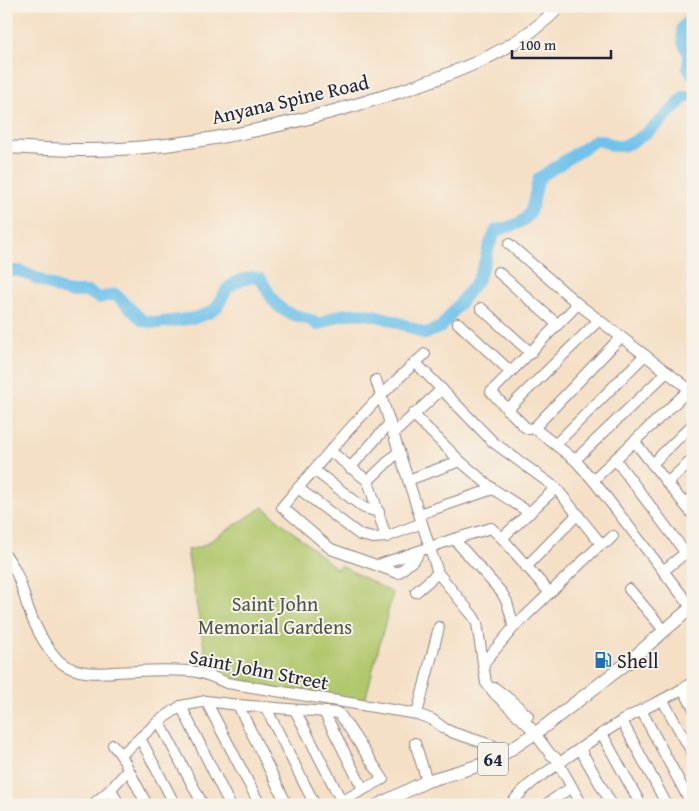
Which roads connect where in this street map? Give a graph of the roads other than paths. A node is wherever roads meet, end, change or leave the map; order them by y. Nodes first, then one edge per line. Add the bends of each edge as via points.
1 (550, 6) edge
2 (560, 6) edge
3 (6, 139) edge
4 (6, 147) edge
5 (509, 244) dead end
6 (498, 272) dead end
7 (578, 304) junction
8 (481, 308) dead end
9 (599, 320) junction
10 (458, 322) dead end
11 (557, 324) junction
12 (622, 336) junction
13 (425, 354) dead end
14 (531, 354) junction
15 (645, 355) junction
16 (415, 362) junction
17 (511, 372) junction
18 (667, 372) junction
19 (376, 380) dead end
20 (442, 389) junction
21 (691, 391) edge
22 (381, 396) junction
23 (507, 410) junction
24 (414, 414) junction
25 (390, 423) junction
26 (693, 424) edge
27 (534, 428) junction
28 (393, 434) junction
29 (634, 441) junction
30 (556, 444) junction
31 (399, 451) junction
32 (330, 452) junction
33 (615, 459) junction
34 (693, 459) edge
35 (575, 460) junction
36 (460, 461) junction
37 (652, 464) junction
38 (350, 468) junction
39 (314, 470) junction
40 (408, 480) junction
41 (593, 480) junction
42 (368, 481) junction
43 (667, 483) junction
44 (298, 488) junction
45 (556, 488) junction
46 (493, 489) junction
47 (693, 496) edge
48 (684, 504) junction
49 (379, 512) junction
50 (530, 513) junction
51 (578, 514) junction
52 (693, 515) edge
53 (421, 518) junction
54 (386, 536) junction
55 (613, 536) dead end
56 (502, 538) junction
57 (454, 539) junction
58 (601, 544) junction
59 (429, 547) junction
60 (689, 549) edge
61 (6, 556) edge
62 (526, 567) junction
63 (663, 571) junction
64 (438, 573) junction
65 (629, 589) dead end
66 (416, 592) dead end
67 (549, 592) junction
68 (692, 605) edge
69 (439, 627) dead end
70 (514, 627) junction
71 (664, 630) junction
72 (482, 664) junction
73 (693, 682) edge
74 (682, 689) junction
75 (206, 701) junction
76 (663, 701) junction
77 (238, 705) junction
78 (181, 706) junction
79 (265, 706) junction
80 (693, 708) edge
81 (295, 710) junction
82 (641, 710) junction
83 (324, 712) junction
84 (417, 714) junction
85 (622, 721) junction
86 (159, 722) junction
87 (538, 732) junction
88 (602, 734) junction
89 (140, 738) junction
90 (415, 743) dead end
91 (113, 745) dead end
92 (580, 748) junction
93 (693, 754) edge
94 (121, 755) junction
95 (502, 755) junction
96 (557, 760) junction
97 (128, 770) junction
98 (427, 781) junction
99 (572, 787) junction
100 (111, 789) junction
101 (363, 789) junction
102 (338, 802) edge
103 (92, 805) edge
104 (119, 805) edge
105 (147, 805) edge
106 (175, 805) edge
107 (203, 805) edge
108 (230, 805) edge
109 (260, 805) edge
110 (287, 805) edge
111 (315, 805) edge
112 (378, 805) edge
113 (511, 805) edge
114 (545, 805) edge
115 (582, 805) edge
116 (612, 805) edge
117 (641, 805) edge
118 (667, 805) edge
119 (692, 805) edge

1 - 3 main road, Anyana Spine Road via 503,41 441,69 289,114 202,131 119,140 84,143
2 - 4 main road, Anyana Spine Road via 535,29 483,60 382,97 293,122 204,139 120,148
5 - 7 street
6 - 11 street
7 - 9 street
7 - 11 street
8 - 14 street
9 - 12 street
9 - 23 street
10 - 17 street
11 - 14 street
12 - 15 street
12 - 27 street
13 - 16 street
14 - 17 street
15 - 18 street
15 - 30 street
16 - 20 street
16 - 22 street
17 - 23 street via 491,392
18 - 21 street
18 - 35 street
19 - 22 street
20 - 24 street
20 - 45 street via 493,442
21 - 29 street
22 - 25 street
22 - 32 street
23 - 27 street via 525,428
24 - 28 street
24 - 36 street
25 - 28 street
25 - 38 street
26 - 37 street
27 - 30 street
28 - 31 street
29 - 33 street
29 - 37 street
30 - 35 street
31 - 40 street
31 - 42 street
32 - 38 street
32 - 39 street
33 - 41 street
33 - 60 street
34 - 43 street
35 - 41 street
36 - 40 street
36 - 46 street
37 - 43 street
38 - 42 street
39 - 44 street
39 - 49 street via 364,508
40 - 53 street
41 - 63 street
42 - 49 street
43 - 48 street
44 - 54 street via 360,535
44 - 59 street via 282,507 331,549 378,566
45 - 50 street
45 - 51 street
46 - 50 street
46 - 53 street
47 - 48 street
48 - 52 street
49 - 54 street
50 - 56 street
51 - 58 street
51 - 62 street
53 - 54 street
53 - 59 street
55 - 58 street
56 - 57 street via 491,528
56 - 62 street
57 - 59 street
57 - 70 street via 502,593
58 - 67 street
59 - 64 street
60 - 63 street
61 - 84 street, Saint John Street via 20,582 35,625 59,661 70,668 104,673 190,671 226,683
62 - 67 street
63 - 68 street via 679,594
64 - 66 street
64 - 72 street via 475,619
65 - 71 street
67 - 70 street
68 - 71 main road, 64
69 - 84 street
70 - 72 street
71 - 87 main road, 64
72 - 87 street via 486,683 498,688 514,702
73 - 74 street
74 - 76 street
74 - 80 street
75 - 77 street
75 - 78 street
75 - 109 street
76 - 82 street
76 - 93 street
77 - 79 street
77 - 110 street
78 - 86 street
78 - 108 street
79 - 81 street
79 - 111 street
81 - 83 street
81 - 102 street
82 - 85 street
82 - 119 street
83 - 101 street
83 - 101 street via 339,713 383,779
84 - 95 street, Saint John Street via 445,729 494,746
85 - 88 street
85 - 118 street
86 - 89 street
86 - 107 street
87 - 95 main road, 64
87 - 96 street via 556,753
88 - 92 street
88 - 117 street
89 - 94 street
89 - 106 street
90 - 98 street
91 - 94 street
92 - 96 street
92 - 116 street
94 - 97 street
95 - 98 main road, 64 via 484,764
96 - 99 street
96 - 113 street
97 - 100 street
97 - 105 street
98 - 112 main road, 64
99 - 114 street
99 - 115 street
100 - 103 street
100 - 104 street
101 - 102 street

